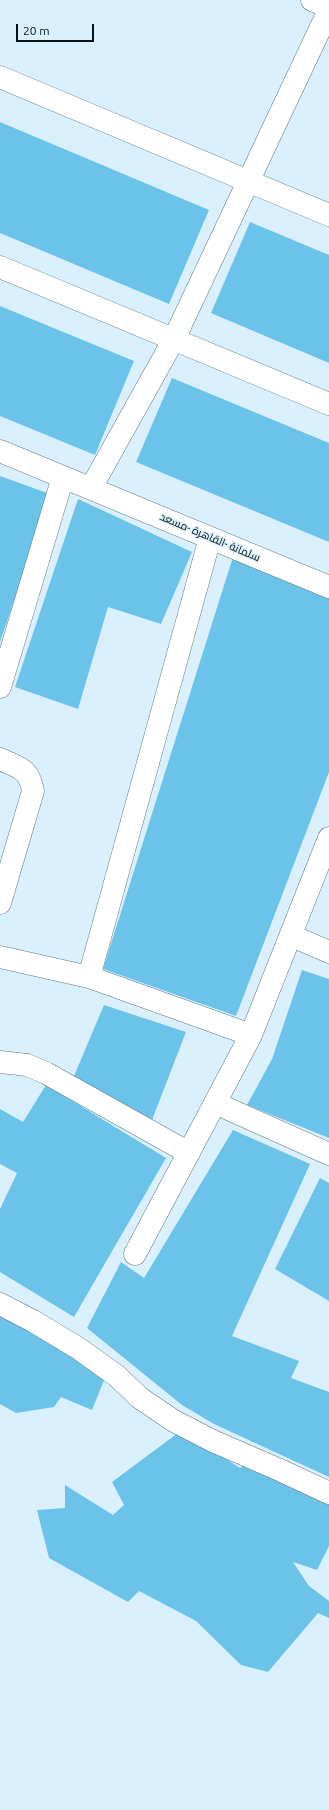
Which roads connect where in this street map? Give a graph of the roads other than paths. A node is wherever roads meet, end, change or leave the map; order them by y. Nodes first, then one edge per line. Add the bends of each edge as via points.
1 (312, 0) edge
2 (329, 7) edge
3 (329, 10) edge
4 (0, 77) edge
5 (249, 182) junction
6 (329, 216) edge
7 (0, 267) edge
8 (174, 339) junction
9 (329, 404) edge
10 (0, 452) edge
11 (63, 477) junction
12 (91, 488) junction
13 (210, 538) junction
14 (329, 587) edge
15 (0, 687) edge
16 (0, 759) edge
17 (329, 838) edge
18 (0, 903) edge
19 (292, 936) junction
20 (329, 952) edge
21 (0, 957) edge
22 (89, 977) junction
23 (251, 1035) junction
24 (0, 1062) edge
25 (215, 1103) junction
26 (188, 1153) junction
27 (329, 1154) edge
28 (135, 1254) dead end
29 (0, 1304) edge
30 (329, 1493) edge

1 - 2 street
3 - 5 street
4 - 5 street
5 - 6 street
5 - 8 street
7 - 8 street
8 - 9 street
8 - 12 street
10 - 11 street, سلمانة -القاهرة -مسعد
11 - 12 street, سلمانة -القاهرة -مسعد
11 - 15 street
12 - 13 street, سلمانة -القاهرة -مسعد
13 - 14 street, سلمانة -القاهرة -مسعد
13 - 22 street
16 - 18 street via 24,771 29,776 33,791
17 - 19 street
19 - 20 street
19 - 23 street
21 - 22 street
22 - 23 street
23 - 25 street
24 - 26 street via 27,1065 46,1073
25 - 26 street
25 - 27 street
26 - 28 street
29 - 30 street via 78,1348 117,1376 140,1398 174,1421

